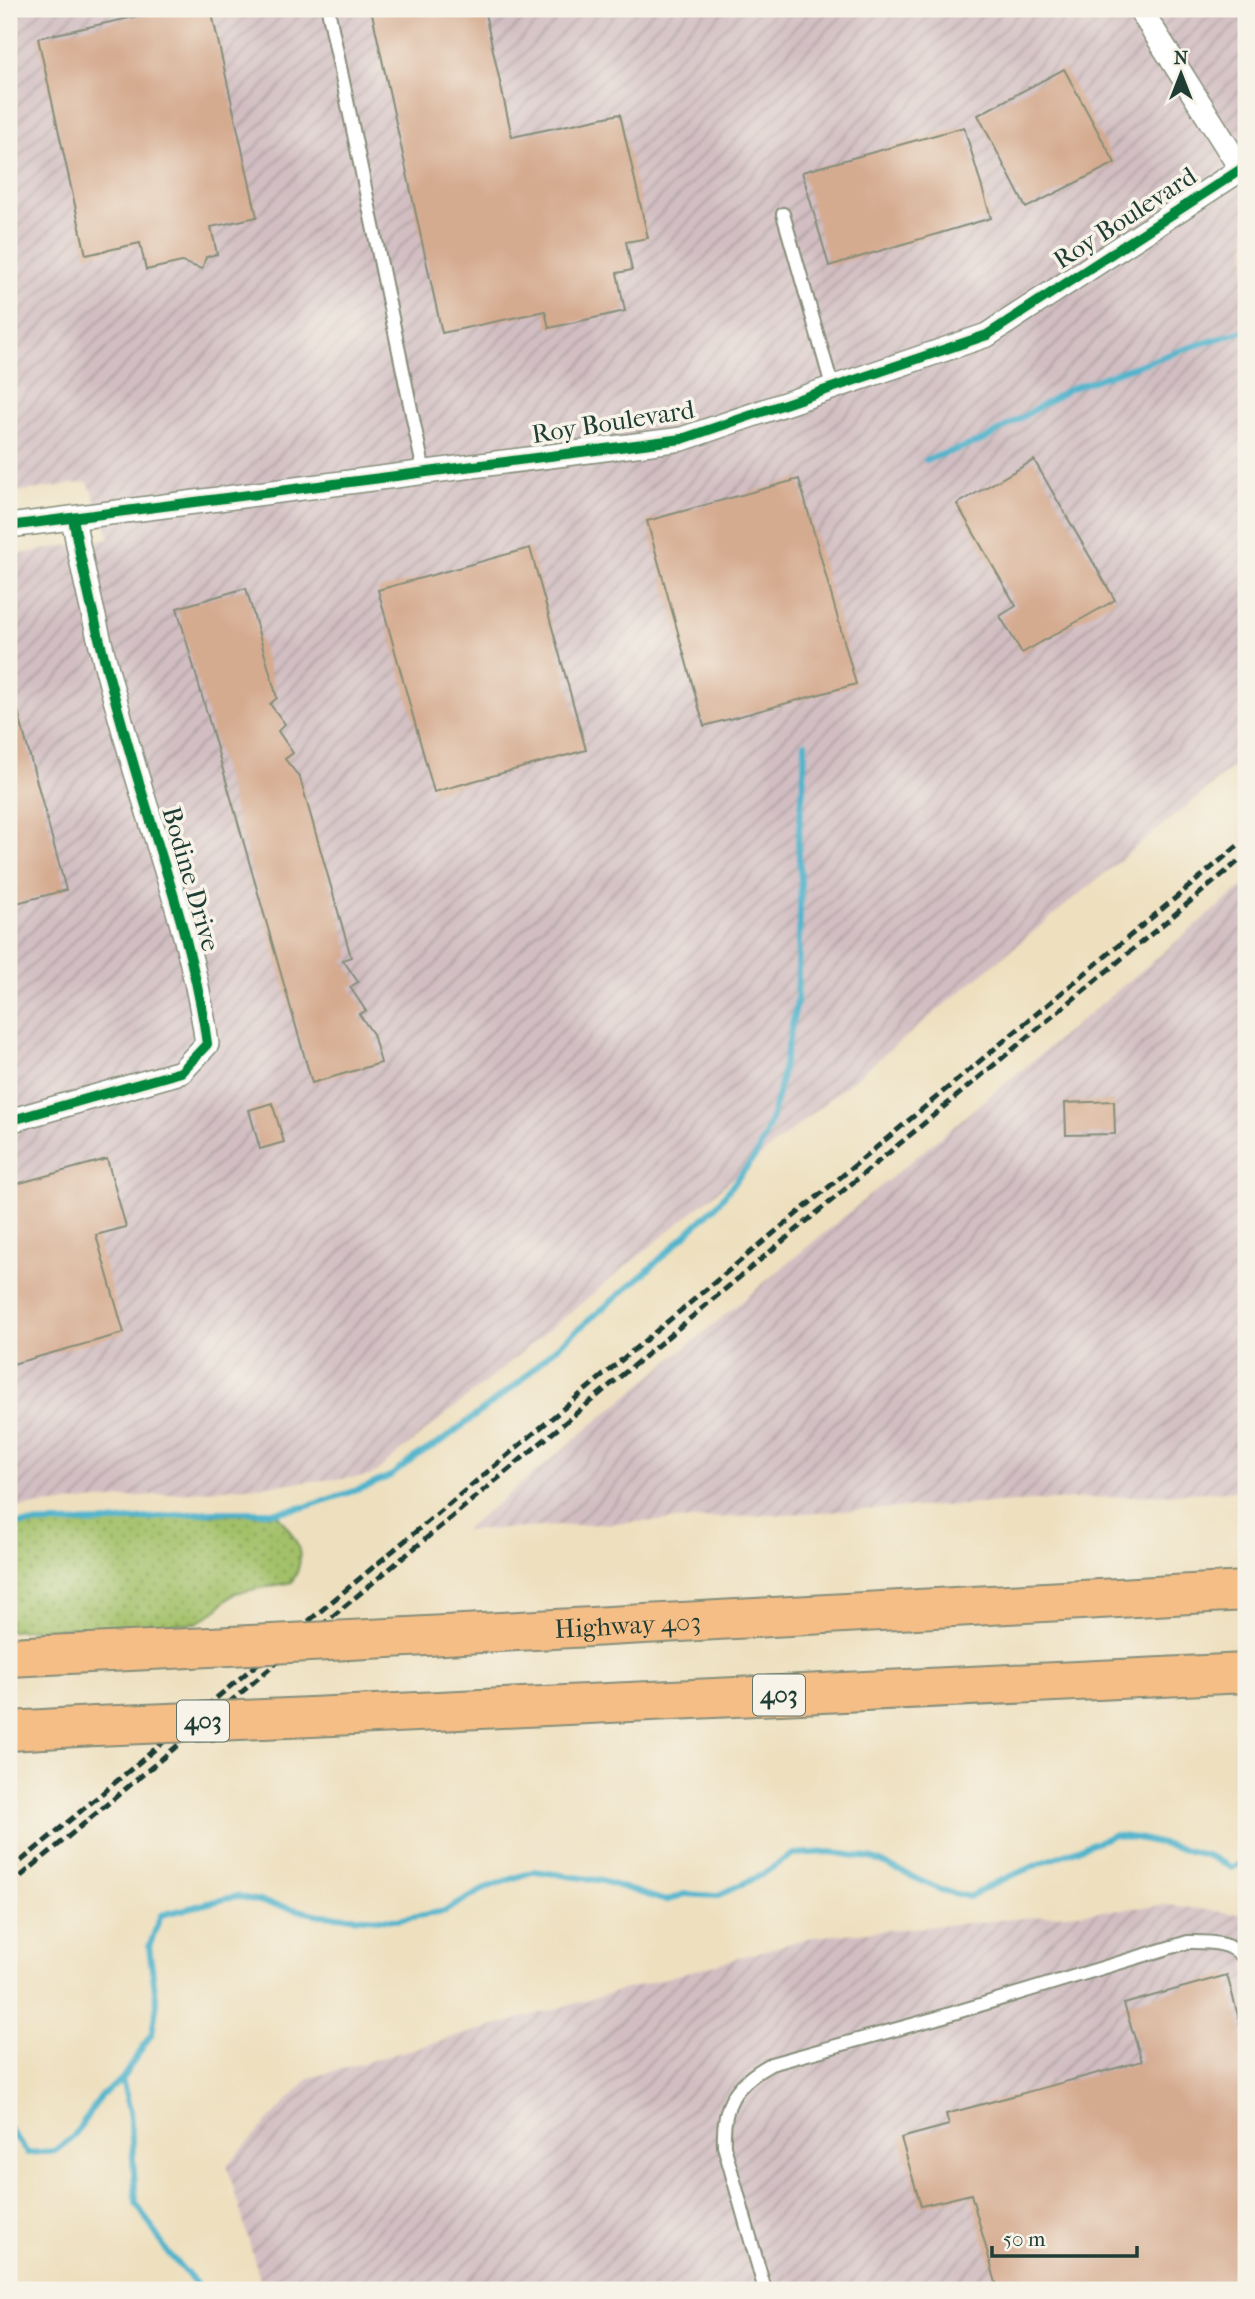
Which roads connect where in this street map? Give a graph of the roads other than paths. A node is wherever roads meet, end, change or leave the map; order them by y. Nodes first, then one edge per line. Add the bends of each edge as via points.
1 (328, 9) edge
2 (1140, 9) edge
3 (1244, 167) edge
4 (783, 214) dead end
5 (833, 388) junction
6 (424, 472) junction
7 (73, 518) junction
8 (9, 526) edge
9 (9, 1121) edge
10 (1246, 1591) edge
11 (9, 1657) edge
12 (1246, 1673) edge
13 (9, 1731) edge
14 (1246, 1961) edge
15 (765, 2290) edge

1 - 6 lane
2 - 3 street
3 - 5 street, Roy Boulevard via 988,335
4 - 5 lane
5 - 6 street, Roy Boulevard via 682,439
6 - 7 street, Roy Boulevard
7 - 8 street, Roy Boulevard
7 - 9 street, Bodine Drive via 100,648 188,948 207,1044 181,1072
10 - 11 highway, Highway 403, bridge
12 - 13 highway, 403, bridge
14 - 15 lane via 1241,1952 1217,1942 1188,1942 771,2064 753,2074 728,2106 723,2147

